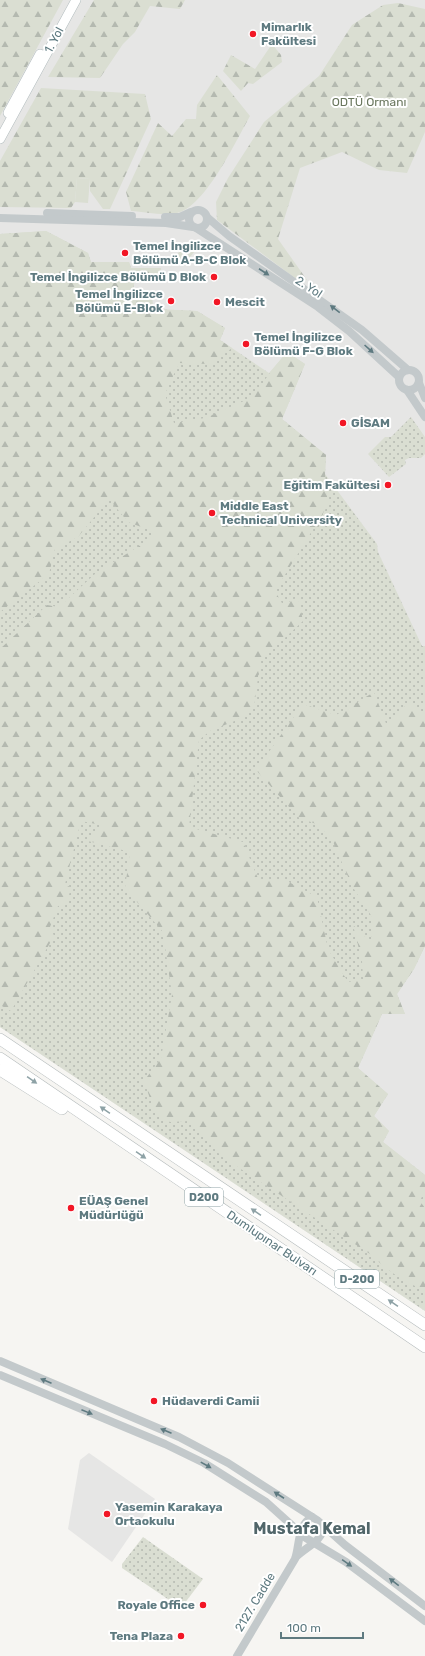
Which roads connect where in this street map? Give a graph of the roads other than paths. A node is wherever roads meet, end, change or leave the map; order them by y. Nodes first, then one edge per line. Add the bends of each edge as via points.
1 (70, 0) edge
2 (76, 0) edge
3 (30, 80) junction
4 (0, 126) edge
5 (0, 139) edge
6 (191, 212) junction
7 (0, 213) edge
8 (78, 217) junction
9 (0, 218) edge
10 (111, 218) junction
11 (208, 218) junction
12 (195, 227) junction
13 (408, 370) junction
14 (399, 377) junction
15 (419, 383) junction
16 (407, 390) junction
17 (425, 398) edge
18 (425, 417) edge
19 (0, 1039) edge
20 (0, 1058) edge
21 (0, 1070) edge
22 (108, 1133) junction
23 (289, 1234) joint
24 (300, 1262) joint
25 (425, 1325) edge
26 (425, 1348) edge
27 (0, 1361) edge
28 (0, 1375) edge
29 (312, 1516) junction
30 (324, 1525) junction
31 (300, 1533) junction
32 (314, 1543) junction
33 (295, 1559) junction
34 (425, 1606) edge
35 (425, 1621) edge
36 (237, 1656) edge

1 - 3 main road, 1. Yol
2 - 3 main road, 1. Yol
3 - 4 main road, 1. Yol
3 - 5 main road, 1. Yol
6 - 10 street, 2. Yol via 176,218
6 - 11 street, 2. Yol via 202,210
6 - 12 street via 189,220
7 - 8 street, 2. Yol
8 - 9 street, 2. Yol
8 - 10 street, 2. Yol
10 - 12 street, 2. Yol
11 - 12 street via 204,226
13 -> 11 street, 2. Yol via 362,330 229,236
12 -> 14 street, 2. Yol via 318,307 349,331
13 - 14 street via 402,372
13 - 15 street, 2. Yol via 417,373
14 - 16 street, 2. Yol via 399,384
15 - 16 street via 413,389
15 - 17 street, 2. Yol
16 - 18 street, 2. Yol
23 -> 19 highway, Dumlupınar Bulvarı / D200
20 -> 22 highway, Dumlupınar Bulvarı / D200
21 - 22 highway via 59,1107
22 -> 24 highway, Dumlupınar Bulvarı / D200
25 -> 23 highway, Dumlupınar Bulvarı / D-200
24 - 26 highway, Dumlupınar Bulvarı / D-200
29 -> 27 street via 228,1462 179,1437
28 -> 31 street via 186,1454 251,1491 282,1514
29 - 30 street
29 - 31 street via 303,1524
30 - 32 street via 322,1534
34 -> 30 street via 345,1545
31 - 32 street
31 - 33 street, 2127. Cadde
32 - 33 street, 2127. Cadde
32 -> 35 street via 346,1562
33 - 36 street, 2127. Cadde

